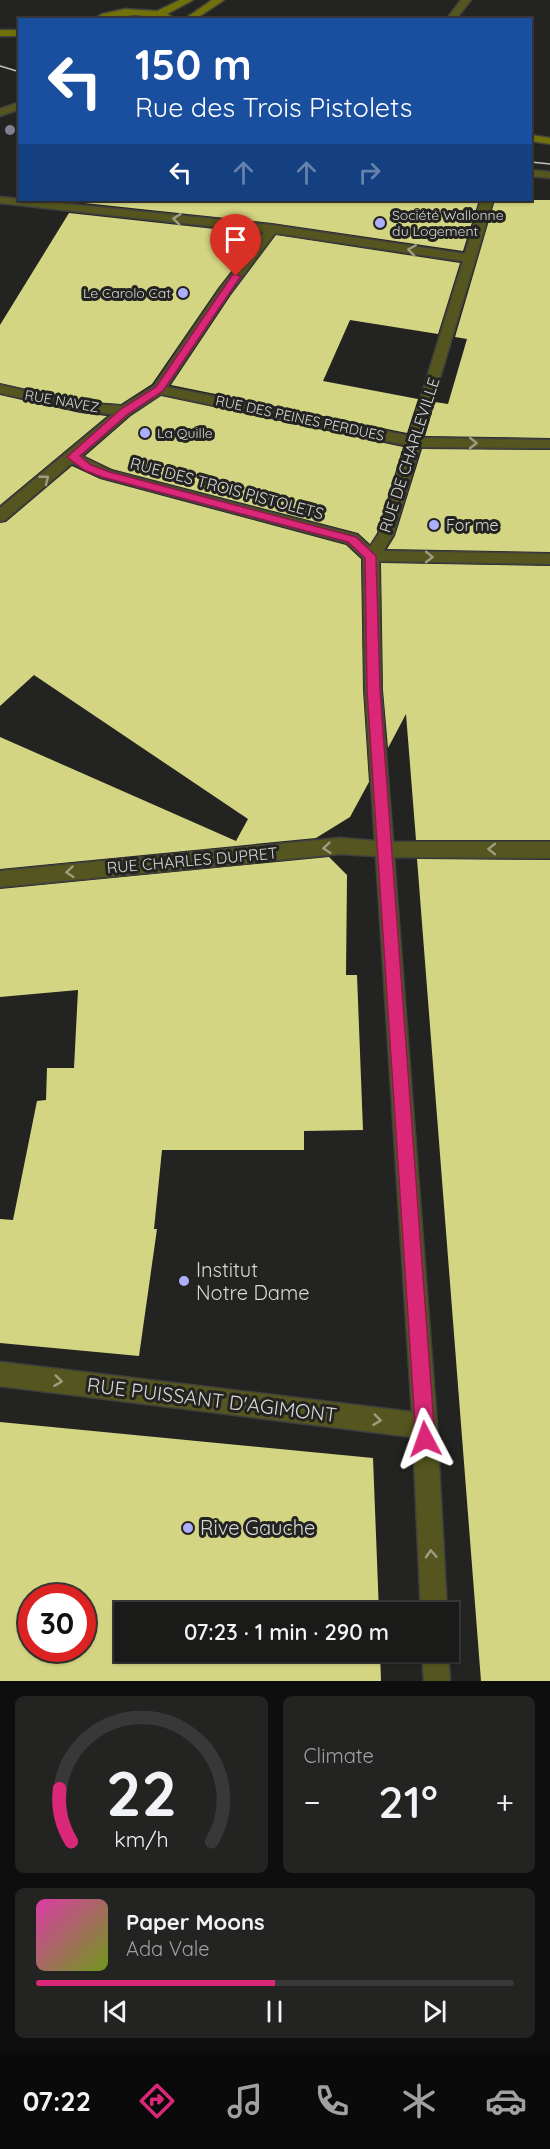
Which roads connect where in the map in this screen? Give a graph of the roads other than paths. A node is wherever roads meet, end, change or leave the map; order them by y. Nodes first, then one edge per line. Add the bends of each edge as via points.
1 (188, 0) edge
2 (219, 0) edge
3 (466, 0) edge
4 (159, 14) junction
5 (104, 18) edge
6 (169, 18) edge
7 (190, 18) edge
8 (452, 18) edge
9 (0, 33) edge
10 (18, 33) edge
11 (18, 106) edge
12 (0, 113) edge
13 (532, 127) edge
14 (550, 129) edge
15 (532, 138) edge
16 (550, 141) edge
17 (532, 172) edge
18 (550, 175) edge
19 (0, 200) edge
20 (487, 201) edge
21 (272, 229) junction
22 (470, 258) junction
23 (0, 389) edge
24 (159, 389) junction
25 (125, 411) junction
26 (414, 442) junction
27 (550, 444) edge
28 (73, 457) junction
29 (0, 516) edge
30 (370, 556) junction
31 (550, 559) edge
32 (385, 849) junction
33 (550, 850) edge
34 (0, 879) edge
35 (0, 1374) edge
36 (425, 1426) junction
37 (434, 1602) edge
38 (436, 1662) edge
39 (437, 1681) edge

1 - 4 main road
2 - 7 main road
3 - 8 street
4 - 5 main road via 124,12
4 - 6 main road
9 - 10 main road
11 - 12 street
13 - 14 main road
15 - 16 main road
17 - 18 street
21 -> 19 street
20 - 22 street, RUE DE CHARLEVILLE
22 -> 21 street
21 - 24 street
22 - 26 street, RUE DE CHARLEVILLE
23 - 25 street, RUE NAVEZ
24 - 25 street
24 - 26 street, RUE DES PEINES PERDUES
25 - 28 street
26 -> 27 street, RUE DES PEINES PERDUES
26 - 30 street, RUE DE CHARLEVILLE via 386,535
29 -> 28 street
28 - 30 street, RUE DES TROIS PISTOLETS via 106,474 352,540
30 -> 31 street
30 - 32 street
33 -> 32 street, RUE CHARLES DUPRET
32 -> 34 street, RUE CHARLES DUPRET via 340,846
32 - 36 street
35 -> 36 street, RUE PUISSANT D'AGIMONT
37 -> 36 street
38 - 39 street

